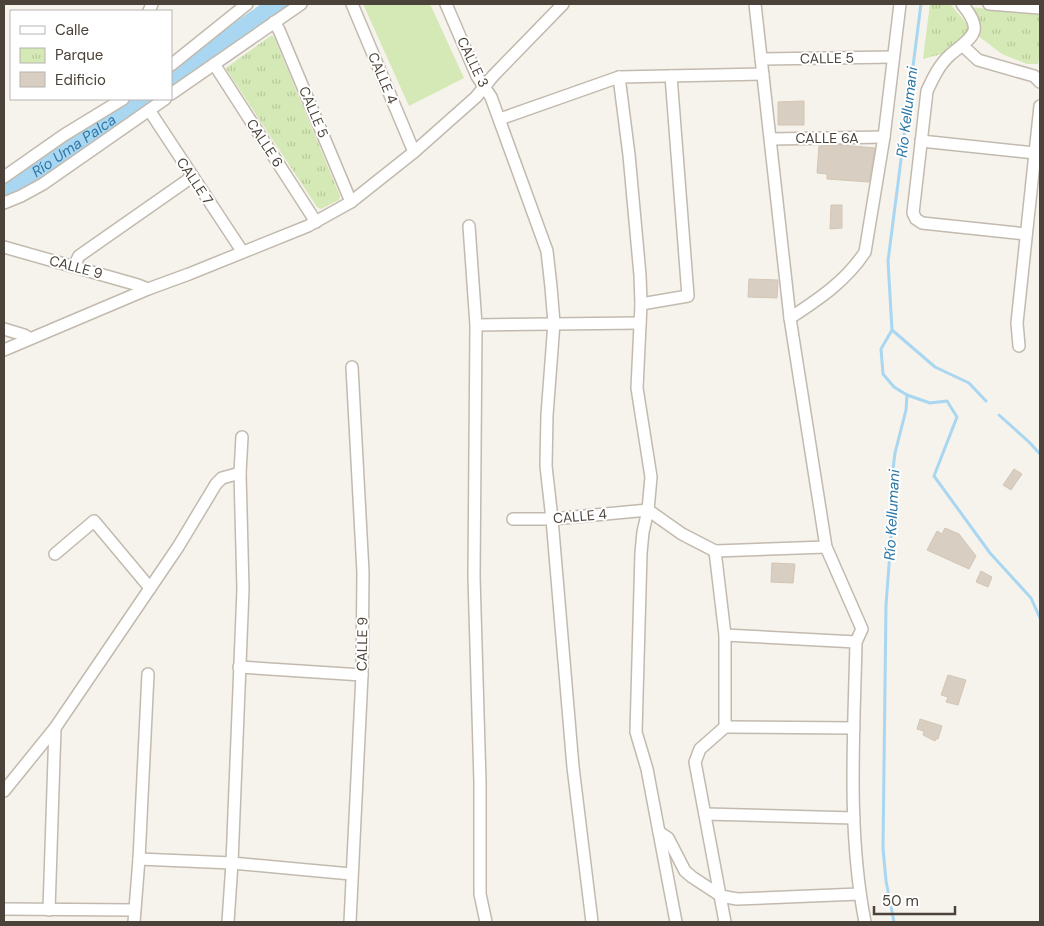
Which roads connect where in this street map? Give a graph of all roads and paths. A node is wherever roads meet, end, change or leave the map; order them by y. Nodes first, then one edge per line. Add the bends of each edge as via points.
1 (301, 4) edge
2 (352, 4) edge
3 (446, 4) edge
4 (563, 4) edge
5 (755, 4) edge
6 (900, 4) edge
7 (962, 4) edge
8 (989, 4) edge
9 (245, 5) edge
10 (1040, 8) edge
11 (274, 22) junction
12 (964, 46) junction
13 (893, 57) junction
14 (761, 59) junction
15 (172, 63) edge
16 (214, 64) junction
17 (763, 74) junction
18 (671, 76) junction
19 (619, 77) junction
20 (1040, 82) edge
21 (484, 86) junction
22 (172, 93) edge
23 (121, 100) edge
24 (163, 100) edge
25 (1040, 106) edge
26 (148, 110) junction
27 (500, 119) junction
28 (884, 137) junction
29 (771, 139) junction
30 (921, 141) junction
31 (414, 152) junction
32 (1035, 153) junction
33 (4, 177) edge
34 (192, 177) junction
35 (351, 202) junction
36 (4, 203) edge
37 (316, 222) junction
38 (469, 226) dead end
39 (1026, 234) junction
40 (4, 247) edge
41 (242, 251) junction
42 (74, 266) junction
43 (148, 289) junction
44 (640, 304) junction
45 (790, 318) junction
46 (554, 323) junction
47 (640, 323) junction
48 (476, 325) junction
49 (4, 329) edge
50 (29, 338) junction
51 (1019, 346) dead end
52 (4, 350) edge
53 (352, 367) dead end
54 (242, 437) dead end
55 (240, 473) junction
56 (648, 510) junction
57 (512, 519) dead end
58 (552, 519) junction
59 (826, 548) junction
60 (715, 551) junction
61 (56, 554) dead end
62 (150, 588) junction
63 (725, 635) junction
64 (856, 642) junction
65 (239, 667) junction
66 (148, 674) dead end
67 (362, 675) junction
68 (725, 727) junction
69 (55, 728) junction
70 (854, 728) junction
71 (4, 791) edge
72 (705, 814) junction
73 (854, 818) junction
74 (659, 832) junction
75 (139, 859) junction
76 (232, 863) junction
77 (351, 874) junction
78 (859, 894) junction
79 (721, 896) junction
80 (4, 909) edge
81 (49, 910) junction
82 (134, 916) edge
83 (228, 922) edge
84 (350, 922) edge
85 (486, 922) edge
86 (592, 922) edge
87 (676, 922) edge
88 (725, 922) edge
89 (865, 922) edge

1 - 11 street
2 - 31 street, CALLE 4
3 - 21 street, CALLE 3
4 - 21 street
5 - 14 street
6 - 13 street
7 - 12 street via 975,24
8 - 10 street
9 - 15 street
11 - 16 street
11 - 35 street, CALLE 5
12 - 20 street via 978,60 1034,76
12 - 30 street via 949,56 934,74 927,91
13 - 14 street, CALLE 5
13 - 28 street
14 - 17 street
16 - 22 street
16 - 37 street, CALLE 6
17 - 18 street
17 - 29 street
18 - 19 street
18 - 44 street via 688,296
19 - 27 street
19 - 44 street via 629,155
21 - 27 street, CALLE 3
21 - 31 street via 476,97
23 - 33 street
24 - 26 street
25 - 32 street
26 - 34 street, CALLE 7
26 - 36 street via 43,184
27 - 46 street, CALLE 3 via 546,252
28 - 29 street, CALLE 6A
28 - 45 street via 865,252 841,281
29 - 45 street
30 - 32 street
30 - 39 street via 913,213 916,219 922,223
31 - 35 street
32 - 39 street
34 - 41 street, CALLE 7
34 - 42 street via 79,256
35 - 37 street
37 - 41 street
38 - 48 street
39 - 51 street via 1017,323
40 - 42 street, CALLE 9
41 - 43 street
42 - 43 street, CALLE 9
43 - 50 street
44 - 47 street
45 - 59 street
46 - 47 street
46 - 48 street
46 - 58 street, CALLE 3 via 546,466
47 - 56 street via 637,388 650,477
48 - 85 street via 474,577 480,894
49 - 50 street
50 - 52 street
53 - 67 street, CALLE 9 via 363,572
54 - 55 street
55 - 62 street via 222,478 216,484
55 - 65 street via 242,589
56 - 58 street, CALLE 4
56 - 60 street via 682,534
56 - 74 street via 641,553 636,732 647,768
57 - 58 street, CALLE 4
58 - 86 street, CALLE 3 via 573,767
59 - 60 street
59 - 64 street via 862,629
60 - 63 street
61 - 62 street via 94,521
62 - 69 street
63 - 64 street
63 - 68 street
64 - 70 street
65 - 67 street
65 - 76 street
66 - 75 street
67 - 77 street, CALLE 9
68 - 70 street
68 - 72 street via 700,749 695,762
69 - 71 street
69 - 81 street
70 - 73 street
72 - 73 street
72 - 79 street
73 - 78 street
74 - 79 street via 668,838 685,871
74 - 87 street
75 - 76 street
75 - 82 street
76 - 77 street
76 - 83 street
77 - 84 street, CALLE 9
78 - 79 street via 737,899
78 - 89 street
79 - 88 street
80 - 81 street
81 - 82 street

